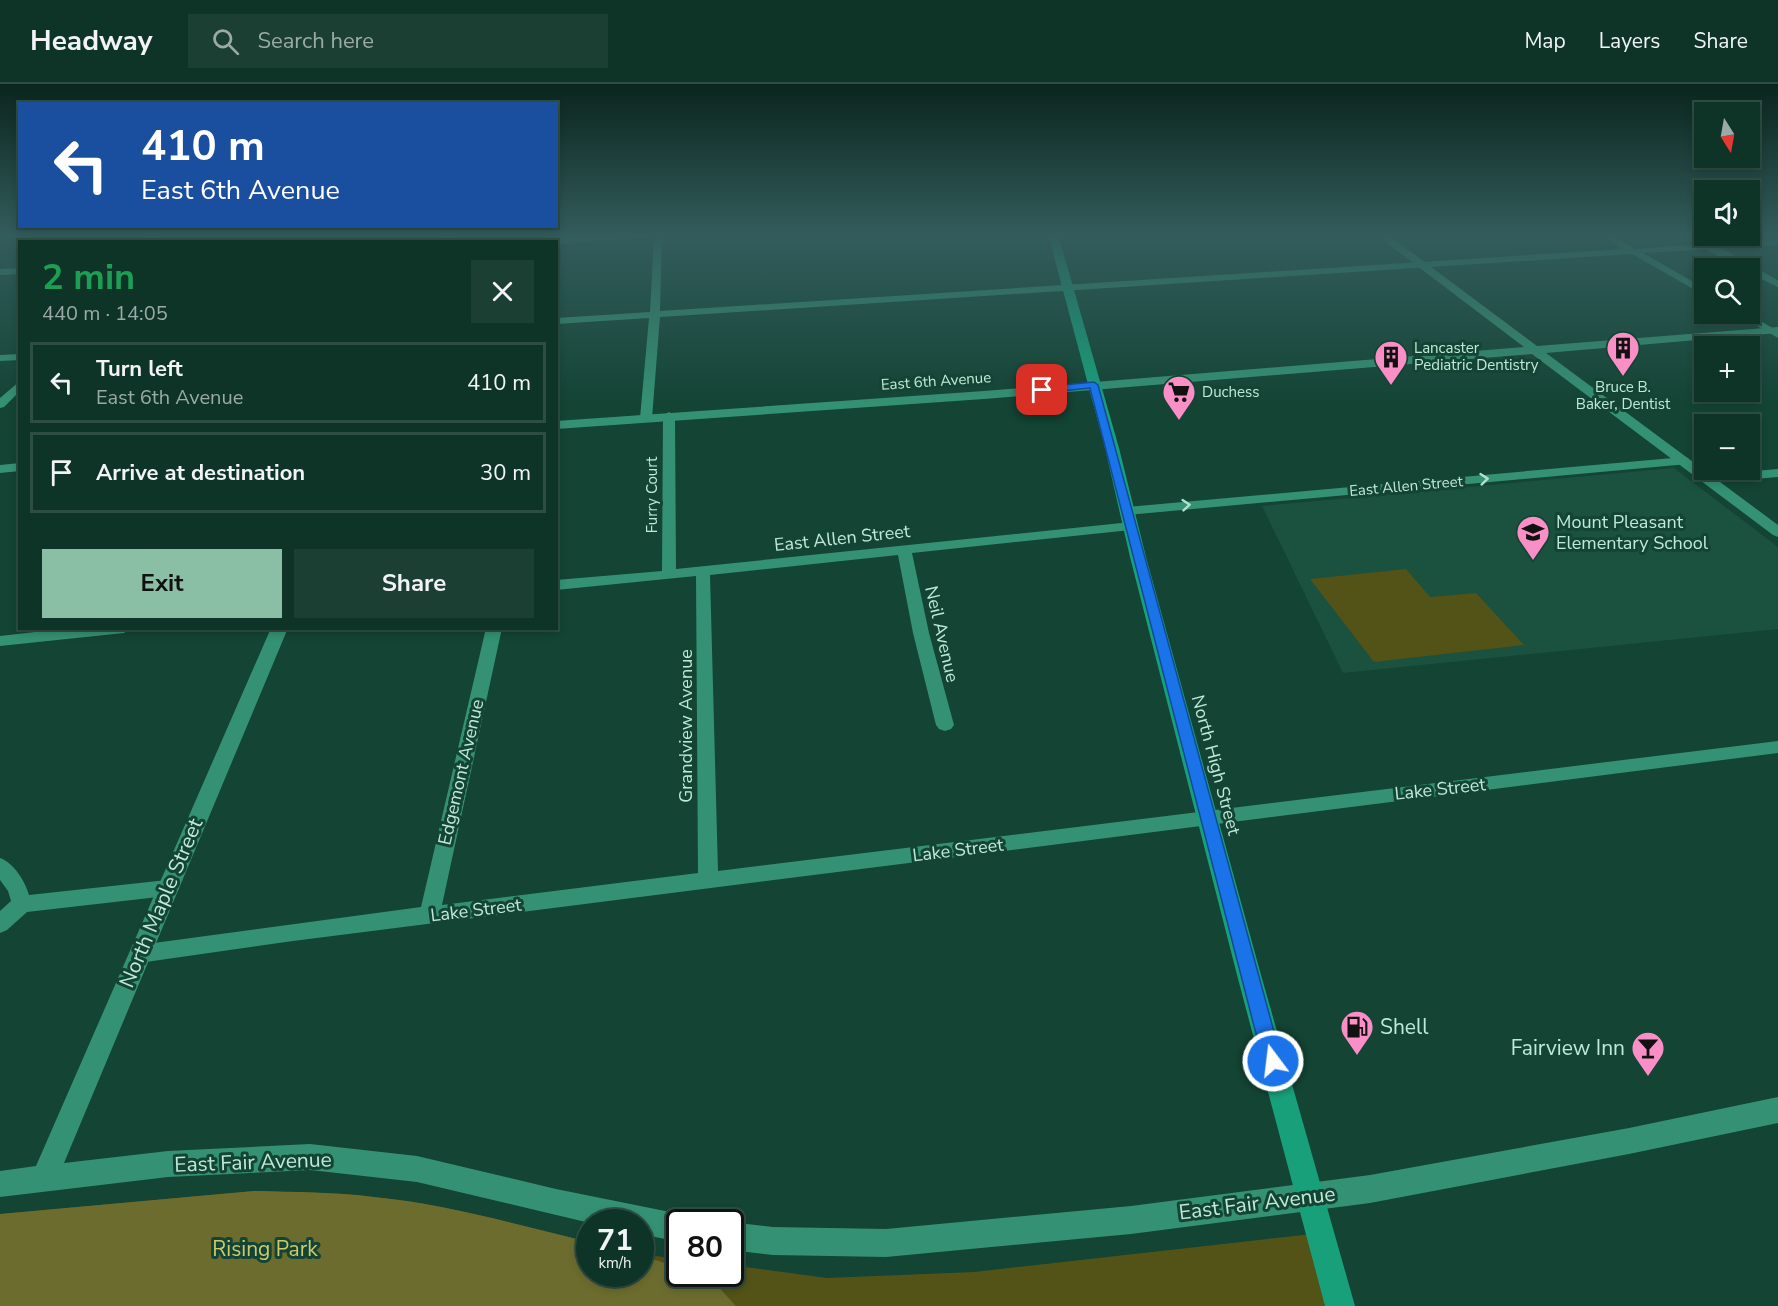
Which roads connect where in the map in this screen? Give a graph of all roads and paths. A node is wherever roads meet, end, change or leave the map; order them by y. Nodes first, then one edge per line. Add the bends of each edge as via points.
1 (656, 291) edge
2 (1035, 291) edge
3 (1068, 291) edge
4 (1455, 291) edge
5 (653, 315) junction
6 (558, 321) edge
7 (1760, 324) edge
8 (1776, 332) edge
9 (1533, 349) junction
10 (18, 357) edge
11 (0, 358) edge
12 (1094, 385) junction
13 (18, 386) edge
14 (0, 405) edge
15 (669, 416) junction
16 (646, 418) junction
17 (558, 425) edge
18 (1684, 461) junction
19 (18, 467) edge
20 (1694, 468) edge
21 (0, 469) edge
22 (1778, 473) edge
23 (1760, 474) edge
24 (1710, 480) edge
25 (1129, 519) junction
26 (1778, 532) edge
27 (904, 550) junction
28 (703, 571) junction
29 (669, 574) junction
30 (558, 585) edge
31 (105, 630) edge
32 (279, 630) edge
33 (494, 630) edge
34 (0, 641) edge
35 (945, 725) dead end
36 (1778, 747) edge
37 (1208, 817) junction
38 (0, 866) edge
39 (708, 880) junction
40 (167, 888) junction
41 (22, 904) junction
42 (429, 916) junction
43 (0, 924) edge
44 (139, 954) junction
45 (1778, 1110) edge
46 (44, 1179) junction
47 (0, 1184) edge
48 (1310, 1197) junction
49 (666, 1225) edge
50 (744, 1238) edge
51 (1340, 1306) edge

1 - 5 street
2 - 5 street
3 - 12 highway, North High Street
4 - 9 street
5 - 6 street
5 - 16 street
7 - 8 street
8 - 9 street, East 6th Avenue
9 - 12 street, East 6th Avenue
9 - 18 street
10 - 11 street
12 - 15 street, East 6th Avenue
12 - 25 highway, North High Street
13 - 14 street
15 - 16 street, East 6th Avenue
15 - 29 street, Furry Court
16 - 17 street, East 6th Avenue
18 - 20 street
25 -> 18 street, East Allen Street
19 - 21 street
22 - 23 street
24 - 26 street
25 - 27 street, East Allen Street
25 - 37 highway, North High Street
27 - 28 street, East Allen Street
27 - 35 street, Neil Avenue
28 - 29 street, East Allen Street
28 - 39 street, Grandview Avenue
29 - 30 street, East Allen Street
31 - 34 street
32 - 40 street, North Maple Street
33 - 42 street, Edgemont Avenue
36 - 37 street, Lake Street
37 - 39 street, Lake Street
37 - 48 highway, North High Street
38 - 41 street via 17,887
39 - 42 street, Lake Street
40 - 41 street
40 - 44 street, North Maple Street
41 - 43 street
42 - 44 street, Lake Street
44 - 46 street, North Maple Street
45 - 48 street, East Fair Avenue via 1433,1178
46 - 47 street, East Fair Avenue
46 - 49 street, East Fair Avenue via 168,1164 310,1157 417,1169
48 - 50 street, East Fair Avenue via 1124,1221 886,1243
48 - 51 highway, North High Street

